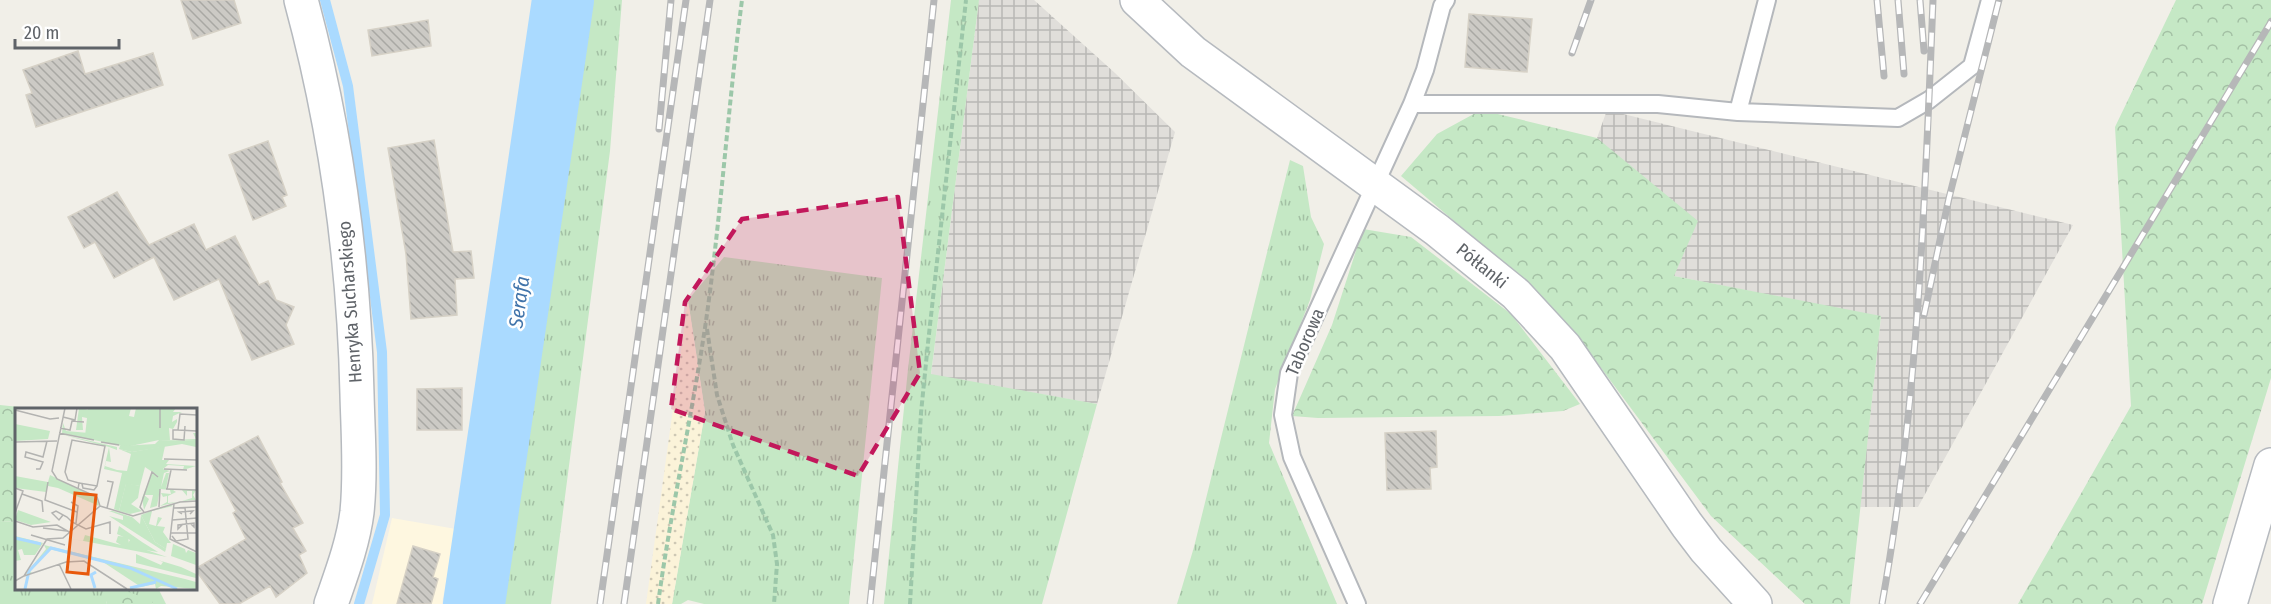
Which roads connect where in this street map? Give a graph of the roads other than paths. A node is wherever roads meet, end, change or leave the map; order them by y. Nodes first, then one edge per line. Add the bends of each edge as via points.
1 (301, 0) edge
2 (1137, 0) edge
3 (1446, 0) edge
4 (1767, 0) edge
5 (1990, 0) edge
6 (1412, 104) junction
7 (1738, 112) junction
8 (1376, 185) junction
9 (2271, 465) edge
10 (331, 604) edge
11 (1357, 604) edge
12 (1755, 604) edge
13 (2230, 604) edge

1 - 10 street, Henryka Sucharskiego via 341,190 356,330 357,514
2 - 8 street, Półłanki via 1193,52
3 - 6 lane, Taborowa
4 - 7 lane
5 - 7 lane via 1972,66 1929,100 1898,118
6 - 7 lane via 1658,104
6 - 8 lane, Taborowa
8 - 11 lane, Taborowa via 1289,373 1283,415 1292,457
8 - 12 street, Półłanki via 1491,272 1542,321 1565,347 1700,541
9 - 13 street

